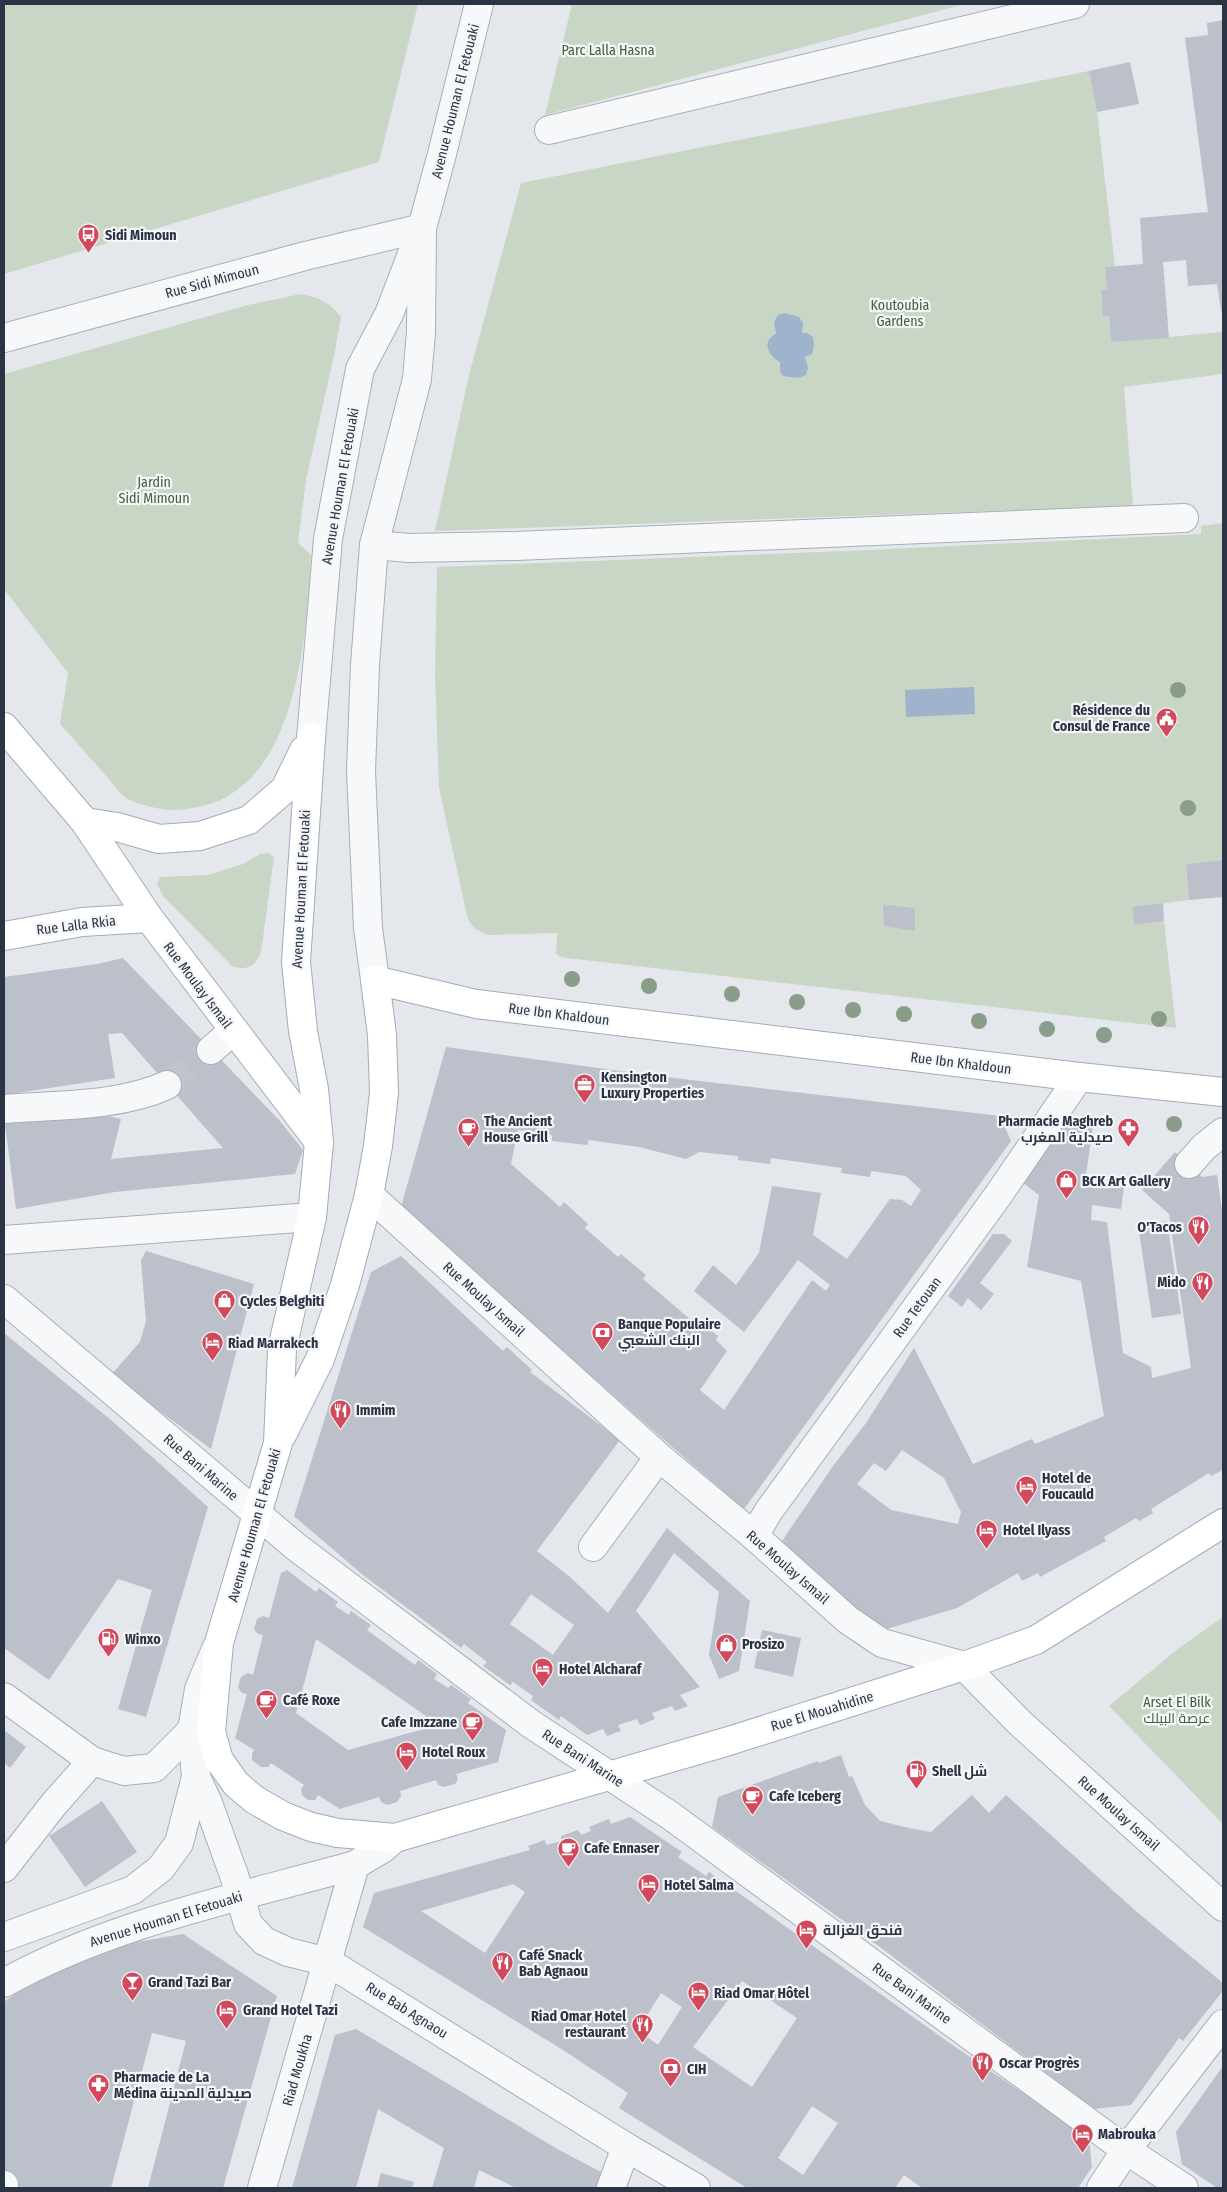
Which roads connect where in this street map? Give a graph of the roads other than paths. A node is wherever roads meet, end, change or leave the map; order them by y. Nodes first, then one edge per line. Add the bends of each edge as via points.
1 (479, 4) edge
2 (1075, 4) edge
3 (549, 130) dead end
4 (422, 228) junction
5 (4, 338) edge
6 (1184, 518) dead end
7 (374, 545) junction
8 (4, 727) edge
9 (311, 738) junction
10 (85, 822) junction
11 (148, 918) junction
12 (4, 936) edge
13 (375, 980) junction
14 (233, 1031) junction
15 (211, 1050) tunnel mouth
16 (1079, 1077) junction
17 (167, 1085) tunnel mouth
18 (1218, 1095) edge
19 (4, 1109) edge
20 (1223, 1132) edge
21 (319, 1142) junction
22 (1189, 1164) dead end
23 (369, 1195) junction
24 (312, 1218) junction
25 (4, 1240) edge
26 (4, 1299) edge
27 (278, 1444) junction
28 (659, 1457) junction
29 (256, 1515) junction
30 (1223, 1523) edge
31 (754, 1536) junction
32 (593, 1547) dead end
33 (219, 1643) junction
34 (964, 1666) junction
35 (4, 1697) edge
36 (192, 1730) junction
37 (92, 1761) junction
38 (610, 1774) junction
39 (196, 1777) junction
40 (395, 1838) junction
41 (355, 1865) junction
42 (4, 1868) edge
43 (240, 1897) junction
44 (1223, 1908) edge
45 (4, 1938) edge
46 (328, 1962) junction
47 (4, 1982) edge
48 (1223, 2024) edge
49 (626, 2147) junction
50 (1126, 2150) junction
51 (262, 2188) edge
52 (611, 2188) edge
53 (696, 2188) edge
54 (1101, 2188) edge
55 (1184, 2188) edge

1 - 4 street, Avenue Houman El Fetouaki
2 - 3 street
4 - 5 street, Rue Sidi Mimoun via 304,256
4 - 7 street, Avenue Houman El Fetouaki via 418,379
4 - 9 street, Avenue Houman El Fetouaki via 389,314 360,369 328,539
6 - 7 street via 516,546 409,548
7 - 13 street, Avenue Houman El Fetouaki via 361,771 368,928
8 - 10 main road, Rue Moulay Ismail
9 - 10 main road via 285,789 249,820 200,836 159,838
9 - 21 main road, Avenue Houman El Fetouaki via 296,962
10 - 11 main road, Rue Moulay Ismail
11 - 12 main road, Rue Lalla Rkia via 82,922
11 - 14 main road, Rue Moulay Ismail
13 - 16 main road, Rue Ibn Khaldoun via 476,1004
13 - 23 main road via 382,1036 384,1093
14 - 15 street
14 - 21 main road, Rue Moulay Ismail
16 - 18 main road, Rue Ibn Khaldoun
16 - 31 street, Rue Tetouan
17 - 19 street via 119,1100
20 - 22 street
21 - 24 main road, Avenue Houman El Fetouaki
23 - 27 main road via 345,1285 320,1359
23 - 28 street, Rue Moulay Ismail
24 - 25 street
24 - 27 main road, Avenue Houman El Fetouaki via 282,1349
26 - 29 street, Rue Bani Marine
27 - 29 main road, Avenue Houman El Fetouaki
28 - 31 street, Rue Moulay Ismail
28 - 32 street
29 - 33 main road, Avenue Houman El Fetouaki
29 - 38 street, Rue Bani Marine via 531,1724
30 - 34 main road, Rue El Mouahidine via 1036,1640
31 - 34 street, Rue Moulay Ismail via 848,1620 882,1643
33 - 36 street, Avenue Houman El Fetouaki via 199,1689
33 - 40 main road, Avenue Houman El Fetouaki via 211,1732 218,1760 236,1784 255,1800 311,1827
34 - 38 main road, Rue El Mouahidine via 729,1741
34 - 44 street, Rue Moulay Ismail via 1019,1722
35 - 37 street
36 - 37 street via 154,1768 124,1771
36 - 39 street, Avenue Houman El Fetouaki
37 - 42 street
38 - 40 main road, Rue El Mouahidine
38 - 50 street, Rue Bani Marine via 672,1816
39 - 43 street, Rue Bab Agnaou
39 - 45 street, Avenue Houman El Fetouaki via 179,1844 161,1868 133,1890
40 - 41 street, Avenue Houman El Fetouaki
41 - 43 street, Avenue Houman El Fetouaki
41 - 46 street, Riad Moukha
43 - 46 street, Rue Bab Agnaou via 248,1924 264,1941 288,1952
43 - 47 street, Avenue Houman El Fetouaki via 86,1943
46 - 49 street, Rue Bab Agnaou
46 - 51 street, Riad Moukha
48 - 50 street
49 - 52 street
49 - 53 street, Rue Bab Agnaou
50 - 54 street
50 - 55 street, Rue Bani Marine

